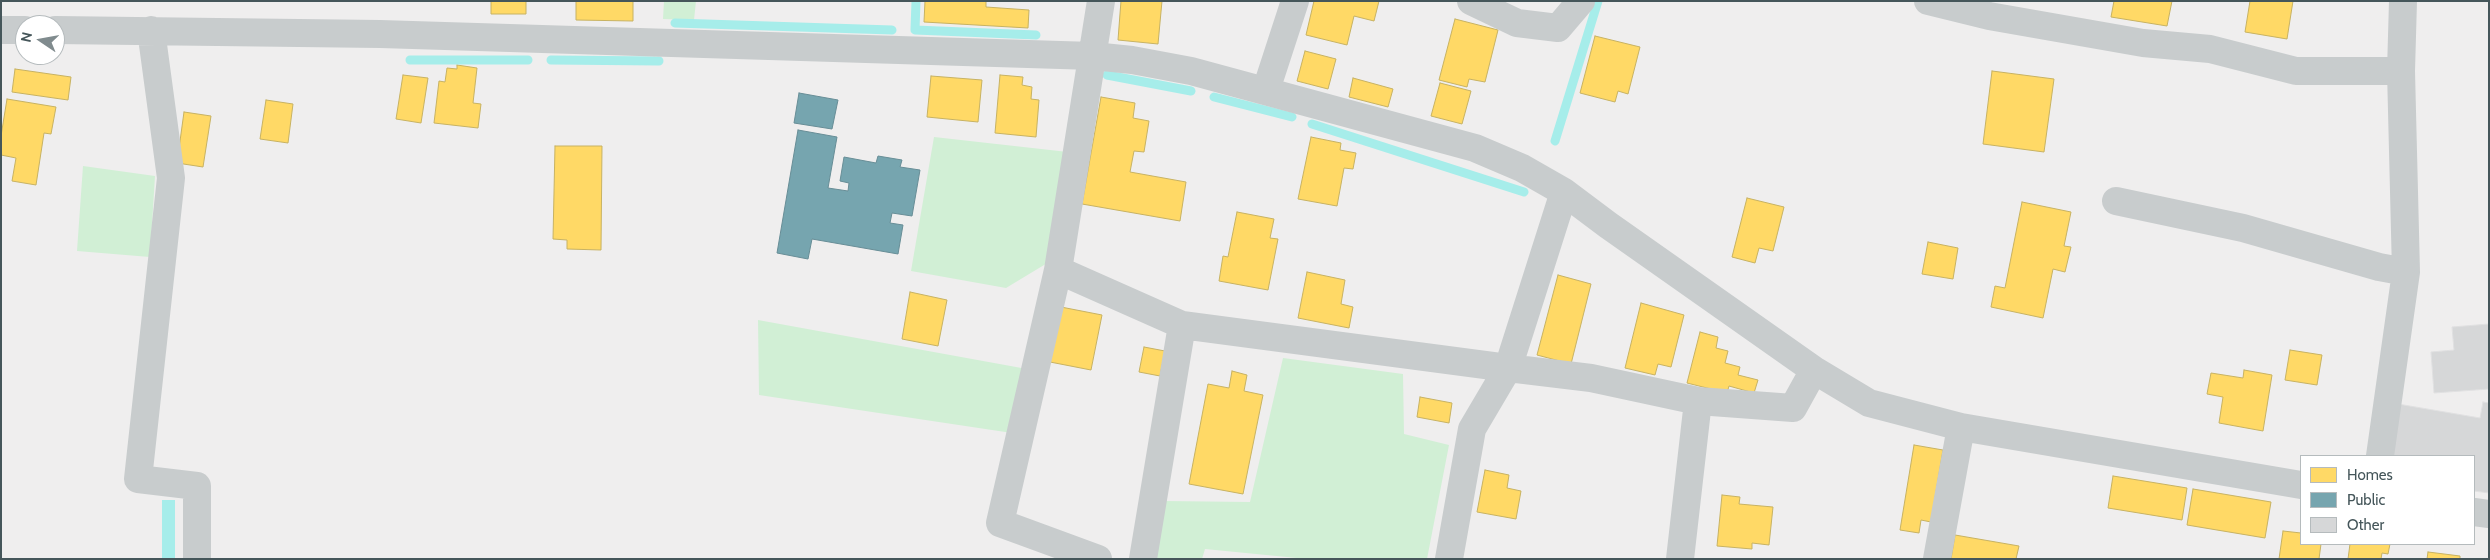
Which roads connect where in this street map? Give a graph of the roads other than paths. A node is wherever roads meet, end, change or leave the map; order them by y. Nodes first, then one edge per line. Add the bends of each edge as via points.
1 (1101, 1) edge
2 (1295, 1) edge
3 (1471, 1) edge
4 (1581, 1) edge
5 (1928, 1) edge
6 (2403, 1) edge
7 (1, 30) edge
8 (15, 30) edge
9 (65, 30) edge
10 (151, 30) junction
11 (1093, 56) junction
12 (2401, 71) junction
13 (1266, 90) junction
14 (1564, 192) junction
15 (2116, 201) dead end
16 (1058, 270) junction
17 (2406, 272) junction
18 (1182, 325) junction
19 (1508, 368) junction
20 (1814, 370) junction
21 (1698, 401) junction
22 (1961, 427) junction
23 (2380, 455) edge
24 (2300, 484) edge
25 (2475, 512) edge
26 (2489, 514) edge
27 (197, 559) edge
28 (1098, 559) edge
29 (1143, 559) edge
30 (1449, 559) edge
31 (1680, 559) edge
32 (1937, 559) edge

1 - 11 street
2 - 13 street
3 - 4 street via 1517,23 1558,28
5 - 12 street via 1989,16 2143,43 2210,50 2296,71
6 - 12 street
7 - 8 street
9 - 10 street
10 - 11 street
10 - 27 street via 171,178 138,479 198,486
11 - 13 street via 1191,71
11 - 16 street
12 - 17 street
13 - 14 street via 1475,148 1522,168
14 - 19 street
14 - 20 street
15 - 17 street via 2242,228
16 - 18 street
16 - 28 street via 1000,523
17 - 23 street
18 - 19 street
18 - 29 street
19 - 21 street via 1591,378
19 - 30 street via 1472,429
20 - 21 street via 1793,408
20 - 22 street via 1869,403
21 - 31 street
22 - 24 street
22 - 32 street
25 - 26 street

